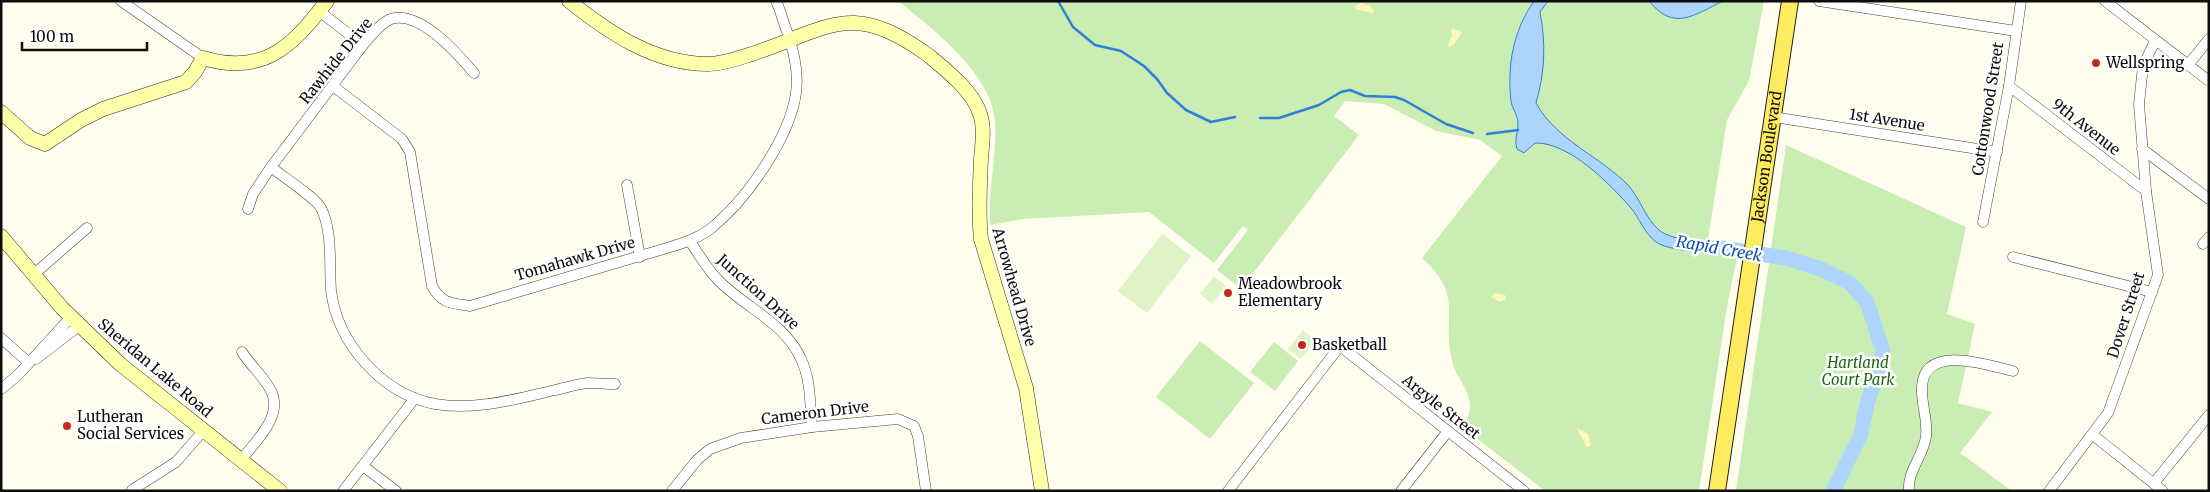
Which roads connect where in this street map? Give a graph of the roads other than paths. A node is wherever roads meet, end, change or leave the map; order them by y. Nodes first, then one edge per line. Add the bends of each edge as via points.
1 (121, 1) edge
2 (569, 1) edge
3 (776, 1) edge
4 (1790, 1) edge
5 (1819, 1) edge
6 (2021, 1) edge
7 (2105, 1) edge
8 (323, 6) edge
9 (2016, 31) junction
10 (790, 38) junction
11 (2209, 39) edge
12 (2155, 41) junction
13 (363, 45) junction
14 (203, 58) junction
15 (2188, 65) junction
16 (474, 73) dead end
17 (2209, 81) edge
18 (333, 86) junction
19 (2009, 86) junction
20 (1, 112) edge
21 (1773, 117) junction
22 (2142, 149) junction
23 (1997, 152) junction
24 (271, 167) junction
25 (627, 185) dead end
26 (2146, 191) junction
27 (2209, 199) edge
28 (248, 209) dead end
29 (1983, 222) dead end
30 (87, 228) dead end
31 (1, 236) edge
32 (690, 240) junction
33 (640, 257) junction
34 (2013, 257) dead end
35 (33, 274) junction
36 (2152, 292) junction
37 (75, 321) junction
38 (1, 338) edge
39 (242, 352) dead end
40 (29, 364) junction
41 (2013, 371) dead end
42 (614, 384) dead end
43 (1, 389) edge
44 (415, 398) junction
45 (2209, 415) edge
46 (812, 427) junction
47 (204, 430) junction
48 (1448, 431) junction
49 (2093, 435) junction
50 (242, 460) junction
51 (362, 466) junction
52 (2154, 484) junction
53 (132, 490) edge
54 (280, 491) edge
55 (343, 491) edge
56 (396, 491) edge
57 (672, 491) edge
58 (926, 491) edge
59 (1042, 491) edge
60 (1228, 491) edge
61 (1401, 491) edge
62 (1524, 491) edge
63 (1717, 491) edge
64 (1909, 491) edge
65 (2049, 491) edge
66 (2163, 491) edge

1 - 14 street
2 - 10 street, Arrowhead Drive via 642,49 690,63 710,64 738,58
3 - 10 street, Tomahawk Drive
4 - 21 main road, Jackson Boulevard
5 - 9 street
6 - 9 street, Cottonwood Street
7 - 12 street
8 - 13 street
8 - 14 street via 290,45 264,60 240,64
9 - 19 street, Cottonwood Street
10 - 32 street, Tomahawk Drive via 796,64 796,93 783,136 744,193 715,225
10 - 59 street, Arrowhead Drive via 833,20 860,19 882,23 902,33 931,58 976,106 983,132 981,239 1026,388
11 - 15 street
12 - 15 street
12 - 22 street, Dover Street via 2143,66 2140,86
13 - 16 street, Rawhide Drive via 390,20 403,17 424,26 457,53
13 - 18 street, Rawhide Drive
14 - 20 street via 186,82 102,108 45,144 30,138
15 - 17 street
18 - 24 street, Rawhide Drive
18 - 33 street, Tomahawk Drive via 402,138 410,152 432,286 438,297 449,303 470,306
19 - 23 street, Cottonwood Street
19 - 26 street, 9th Avenue
21 - 23 street, 1st Avenue
21 - 63 main road, Jackson Boulevard
22 - 26 street, Dover Street
22 - 27 street
23 - 29 street, Cottonwood Street
24 - 28 street, Rawhide Drive via 253,194
24 - 44 street via 319,205 325,218 332,293 339,325 348,341 365,363 387,383
25 - 33 street
26 - 36 street, Dover Street via 2158,275
30 - 35 street
31 - 35 street, Sheridan Lake Road
32 - 33 street, Tomahawk Drive
32 - 46 street, Junction Drive via 705,266 720,282 780,329 793,344 807,376
34 - 36 street
35 - 37 street, Sheridan Lake Road
36 - 49 street, Dover Street via 2108,413
37 - 40 street
37 - 47 street, Sheridan Lake Road via 120,364
38 - 40 street
39 - 50 street via 271,390 274,411
40 - 43 street
41 - 64 street via 1949,360 1940,362 1925,375 1921,386 1926,438 1911,475
42 - 44 street via 587,383 496,403 462,406 434,404
44 - 51 street
45 - 52 street
46 - 57 street, Cameron Drive via 741,438 710,449
46 - 58 street, Cameron Drive via 898,418 905,420 914,426 918,436
47 - 50 street, Sheridan Lake Road
47 - 53 street via 176,462
48 - 60 street, Argyle Street via 1340,346
48 - 61 street
48 - 62 street, Argyle Street
49 - 52 street
49 - 65 street, Dover Street
50 - 54 street, Sheridan Lake Road
51 - 55 street
51 - 56 street
52 - 66 street

